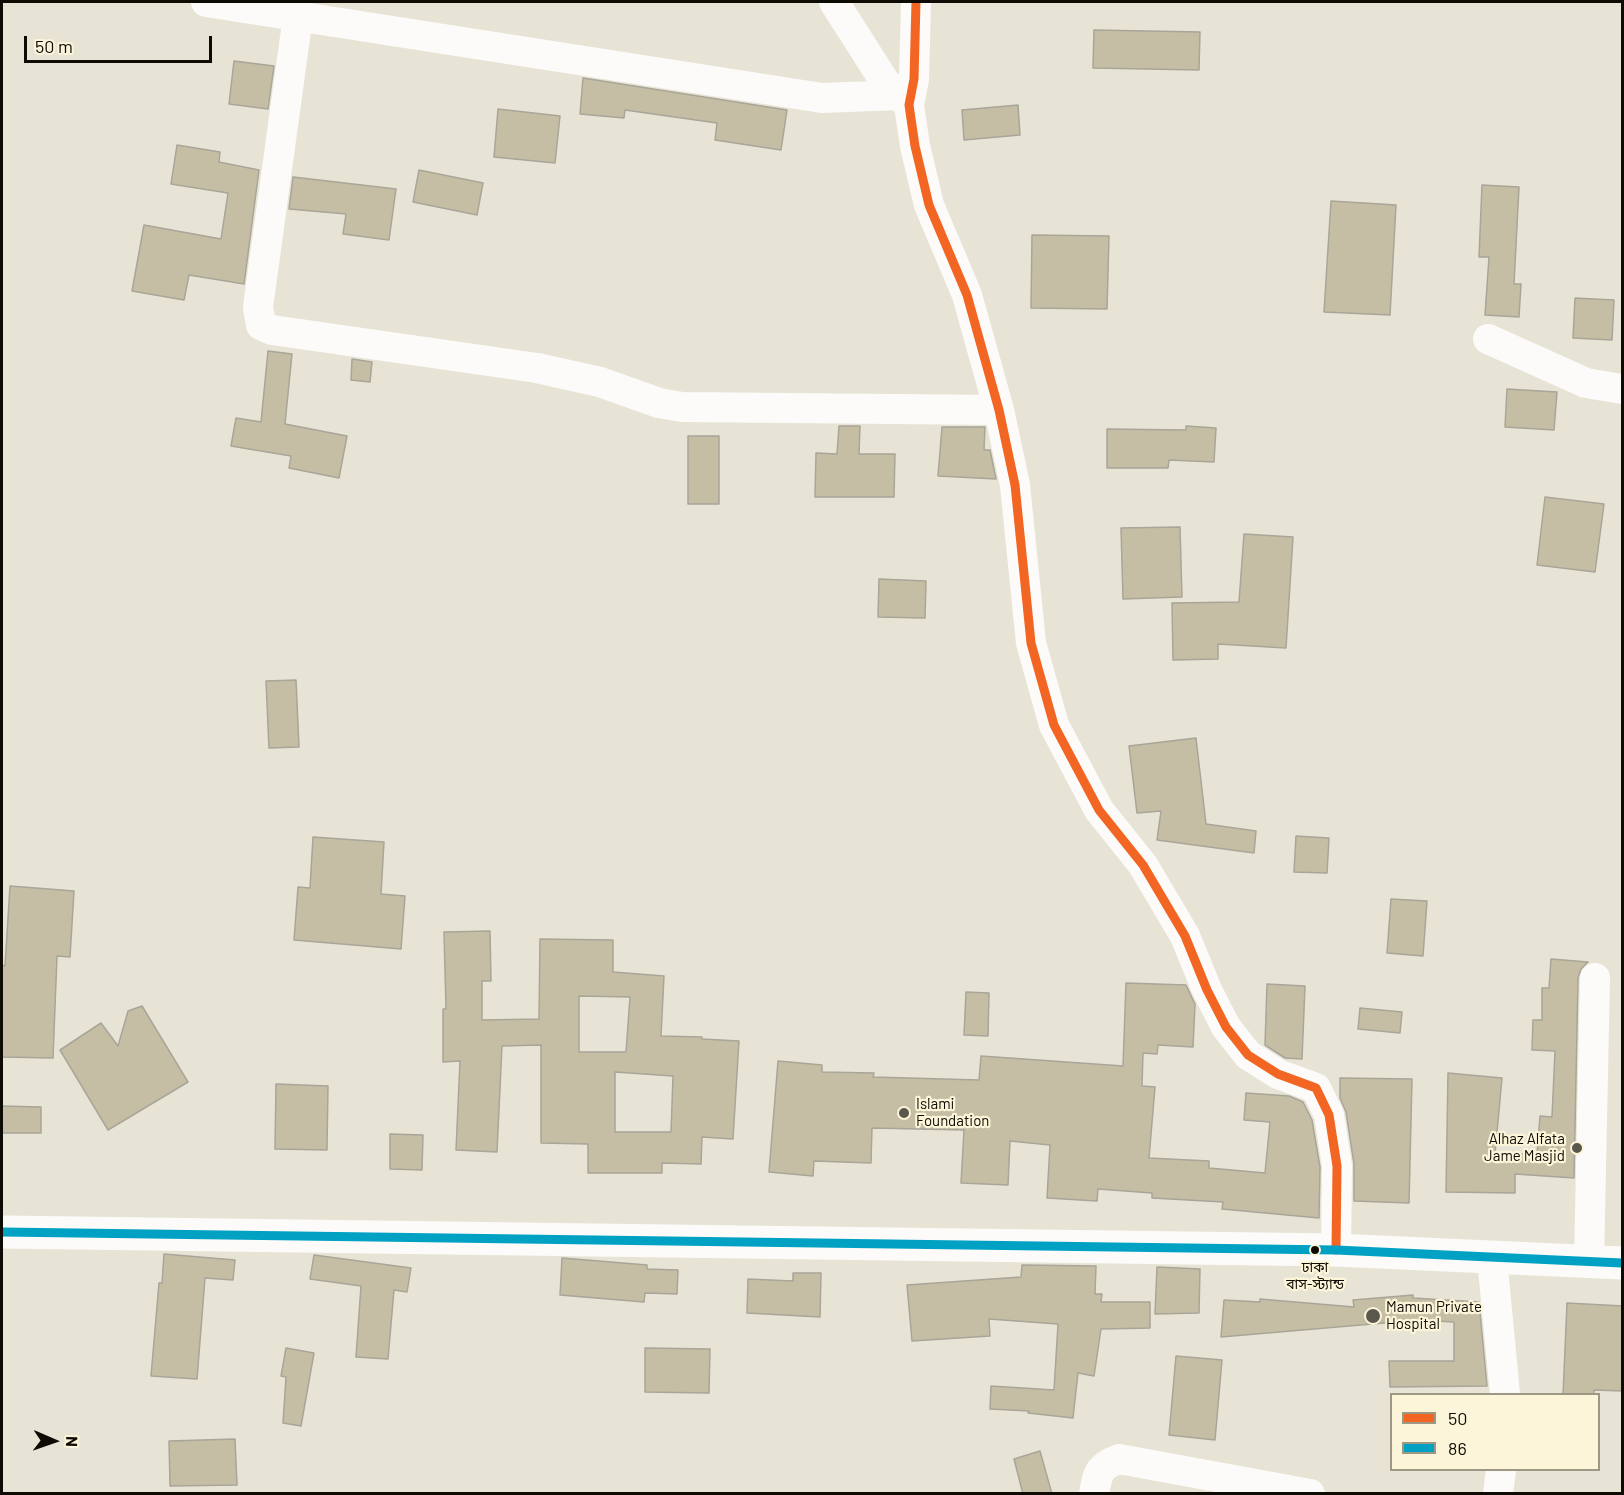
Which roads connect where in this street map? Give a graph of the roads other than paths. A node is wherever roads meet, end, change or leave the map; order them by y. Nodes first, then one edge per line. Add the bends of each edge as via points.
1 (206, 2) edge
2 (834, 2) edge
3 (916, 2) edge
4 (298, 16) junction
5 (904, 100) junction
6 (1488, 339) dead end
7 (1623, 389) edge
8 (999, 410) junction
9 (1595, 978) dead end
10 (2, 1232) edge
11 (1336, 1250) junction
12 (1492, 1258) junction
13 (1589, 1262) junction
14 (1623, 1263) edge
15 (1505, 1393) edge
16 (1501, 1471) edge
17 (1094, 1494) edge
18 (1310, 1494) edge
19 (1498, 1494) edge

1 - 4 street
2 - 5 street via 885,82
3 - 5 street via 914,79
4 - 5 street via 822,98
4 - 8 street via 258,307 261,325 272,330 537,368 682,407
5 - 8 street via 929,205 967,295
6 - 7 street via 1586,383
8 - 11 street via 1015,485 1031,643 1054,724 1099,810 1143,866 1185,936 1226,1027 1248,1055 1278,1074 1316,1088 1329,1115 1337,1166
9 - 13 street
10 - 11 highway
11 - 12 highway
12 - 13 highway
12 - 15 street
13 - 14 highway
16 - 19 street
17 - 18 street via 1105,1464 1119,1460

